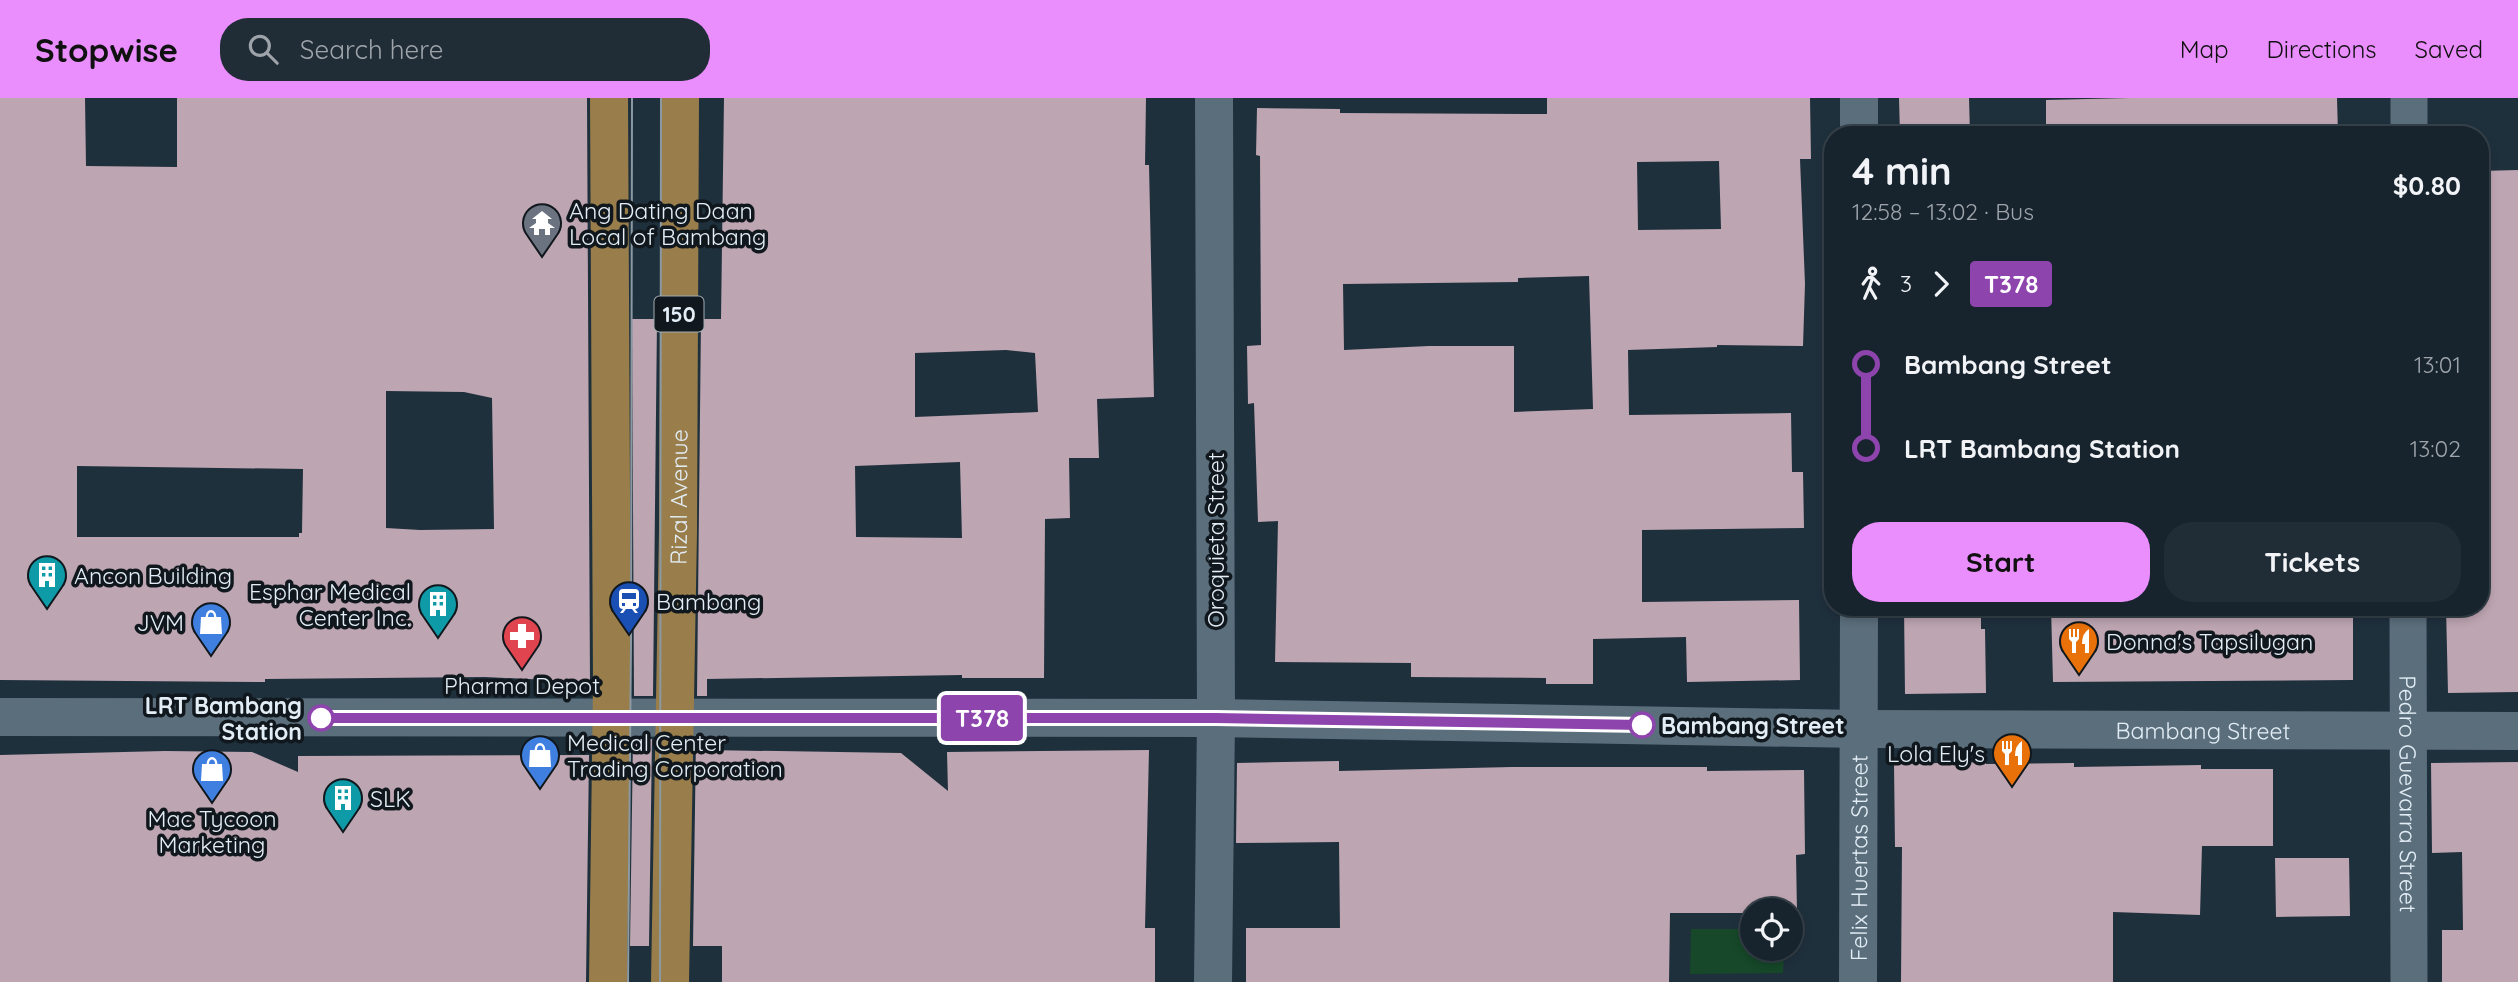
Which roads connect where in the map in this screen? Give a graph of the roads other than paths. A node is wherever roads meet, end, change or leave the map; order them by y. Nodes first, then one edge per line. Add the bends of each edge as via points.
1 (609, 98) edge
2 (680, 98) edge
3 (1214, 98) edge
4 (1859, 98) edge
5 (2409, 98) edge
6 (1859, 126) edge
7 (2409, 126) edge
8 (1859, 616) edge
9 (2408, 616) edge
10 (0, 717) edge
11 (1216, 718) junction
12 (611, 719) junction
13 (674, 719) junction
14 (1859, 729) junction
15 (2408, 730) junction
16 (2518, 731) edge
17 (608, 982) edge
18 (670, 982) edge
19 (1213, 982) edge
20 (1858, 982) edge
21 (2409, 982) edge

1 - 12 main road
2 - 13 main road, Rizal Avenue / 150
3 - 11 street, Oroquieta Street
4 - 6 street
5 - 7 street
8 - 14 street, Felix Huertas Street
9 - 15 street, Pedro Guevarra Street
10 - 12 street, Bambang Street
11 - 13 street, Bambang Street
11 - 14 street, Bambang Street
11 - 19 street, Oroquieta Street
12 - 13 street, Bambang Street
12 - 17 main road
13 - 18 main road, Rizal Avenue / 150
14 - 15 street, Bambang Street
14 - 20 street, Felix Huertas Street
15 - 16 street, Bambang Street
15 - 21 street, Pedro Guevarra Street

